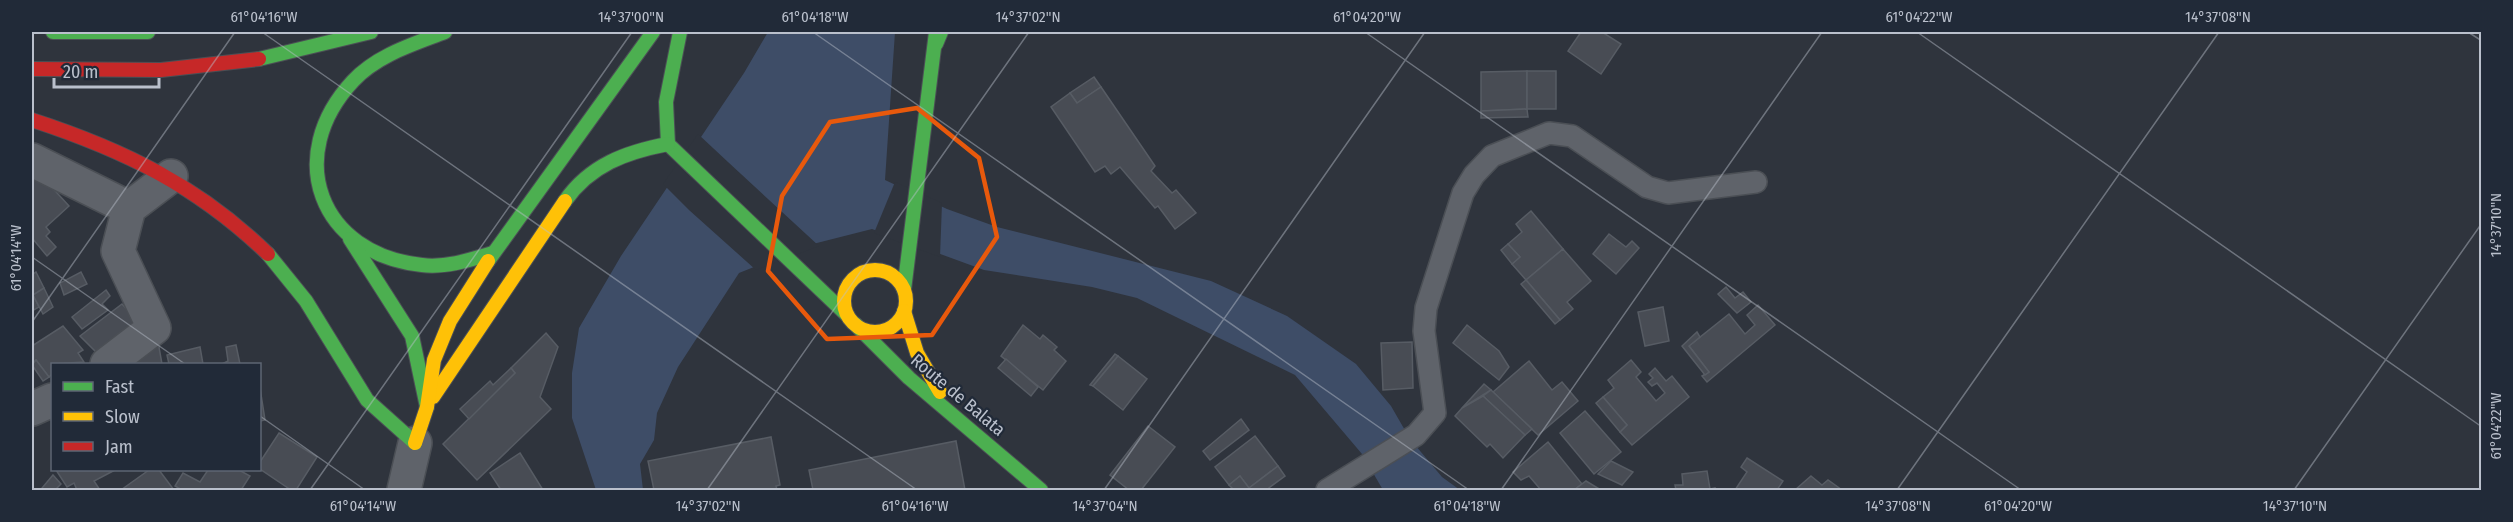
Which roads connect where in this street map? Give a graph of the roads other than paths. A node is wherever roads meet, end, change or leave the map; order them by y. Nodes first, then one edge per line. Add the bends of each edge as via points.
1 (53, 32) edge
2 (148, 32) edge
3 (371, 32) edge
4 (445, 32) edge
5 (653, 32) edge
6 (680, 32) edge
7 (938, 36) edge
8 (32, 69) edge
9 (32, 120) edge
10 (668, 144) junction
11 (32, 160) edge
12 (171, 176) junction
13 (1756, 182) dead end
14 (129, 208) junction
15 (348, 237) junction
16 (493, 254) junction
17 (904, 290) junction
18 (904, 311) junction
19 (851, 319) junction
20 (108, 363) edge
21 (51, 400) edge
22 (427, 406) junction
23 (32, 409) edge
24 (963, 422) junction
25 (415, 443) junction
26 (404, 490) edge
27 (1041, 490) edge
28 (1327, 490) edge

1 - 2 main road
3 - 8 main road via 303,52 243,63 86,73
4 - 15 main road via 370,66 336,100 326,117 313,162 318,191 331,219
5 - 16 main road
6 - 10 main road via 665,104
7 - 17 main road
9 - 12 main road via 71,132
10 - 19 main road, Route de Balata
10 - 22 main road via 624,154 591,170 577,184
11 - 14 street
12 - 14 street
12 - 25 main road via 220,208 265,248 298,290 363,395
13 - 28 lane via 1668,193 1647,187 1572,136 1560,134 1549,133 1492,156 1463,193 1426,308 1424,331 1435,413 1416,435
14 - 20 street via 118,251 154,328
15 - 16 main road via 372,251 421,265 470,261
15 - 22 main road via 412,336
16 - 22 main road via 443,334 434,360
17 - 18 main road
17 - 19 main road via 892,274 863,272 855,277 845,295
18 - 19 main road via 900,320 883,331 864,329
18 - 24 main road via 918,358
19 - 24 main road, Route de Balata via 909,378
21 - 23 street
22 - 25 main road
24 - 27 main road, Route de Balata
25 - 26 street

